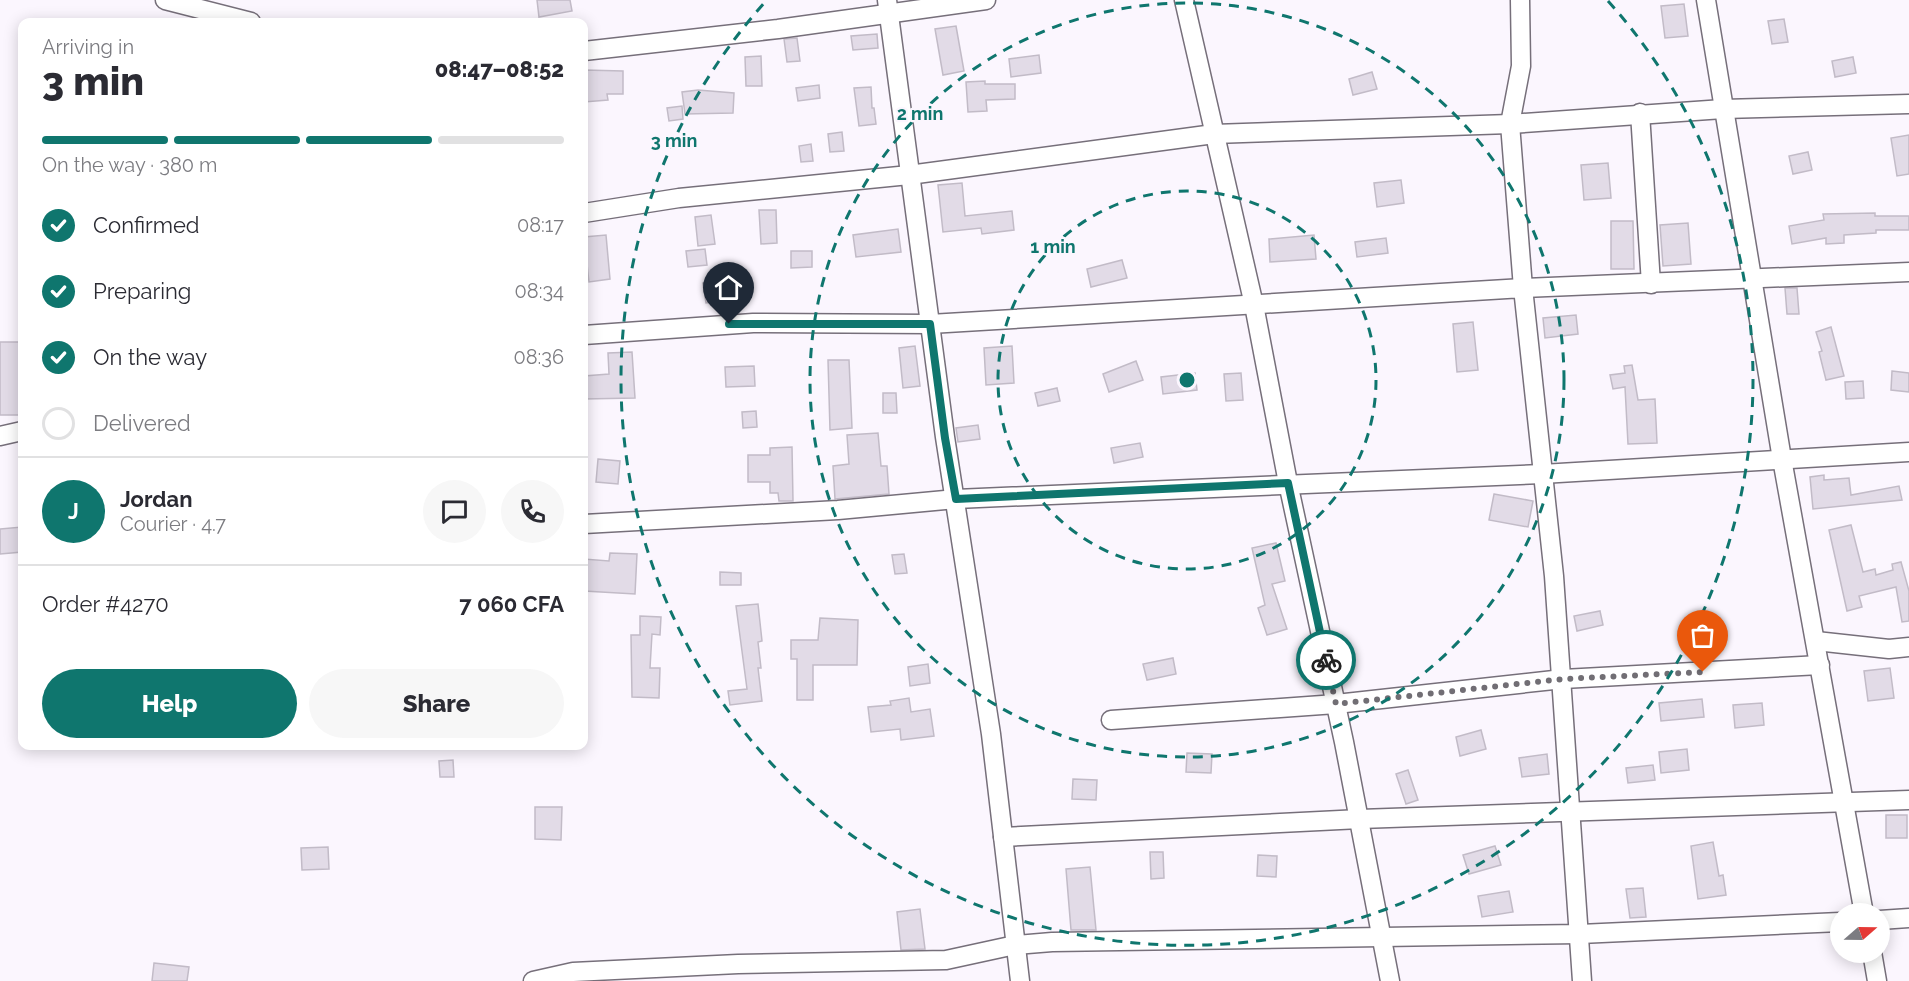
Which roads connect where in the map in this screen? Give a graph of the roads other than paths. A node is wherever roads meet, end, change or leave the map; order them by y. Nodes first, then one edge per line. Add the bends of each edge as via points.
1 (165, 0) edge
2 (986, 0) edge
3 (1184, 0) edge
4 (1520, 0) edge
5 (1706, 0) edge
6 (888, 6) edge
7 (235, 18) edge
8 (588, 51) edge
9 (1909, 104) edge
10 (1723, 109) junction
11 (1640, 113) junction
12 (1510, 124) junction
13 (1214, 134) junction
14 (909, 175) junction
15 (588, 212) edge
16 (1909, 272) edge
17 (1754, 278) junction
18 (1651, 284) junction
19 (1522, 288) junction
20 (1254, 305) junction
21 (930, 324) junction
22 (588, 334) edge
23 (18, 432) edge
24 (0, 436) edge
25 (1909, 452) edge
26 (1782, 459) junction
27 (1542, 474) junction
28 (1288, 483) junction
29 (956, 499) junction
30 (588, 524) edge
31 (1815, 640) junction
32 (1909, 647) edge
33 (1820, 665) junction
34 (1563, 679) junction
35 (1336, 704) junction
36 (1111, 720) dead end
37 (1909, 800) edge
38 (1845, 802) junction
39 (1571, 813) junction
40 (1359, 819) junction
41 (1003, 837) junction
42 (1862, 903) edge
43 (1909, 918) edge
44 (1890, 919) edge
45 (1830, 922) edge
46 (1580, 934) junction
47 (1383, 936) junction
48 (1015, 945) junction
49 (1874, 963) edge
50 (533, 981) edge
51 (1020, 981) edge
52 (1390, 981) edge
53 (1582, 981) edge
54 (1877, 981) edge

1 - 7 street
2 - 6 street
3 - 13 street
4 - 12 street via 1521,66
5 - 10 street
6 - 8 street via 778,29
6 - 14 street
9 - 10 street
10 - 11 street
10 - 17 street
11 - 12 street
11 - 18 street
12 - 13 street
12 - 19 street
13 - 14 street
13 - 20 street
14 - 15 street via 679,198
14 - 21 street
16 - 17 street
17 - 18 street
17 - 26 street
18 - 19 street
19 - 20 street
19 - 27 street
20 - 21 street
20 - 28 street
21 - 22 street via 753,323
21 - 29 street
23 - 24 street
25 - 26 street
26 - 27 street
26 - 31 street
27 - 28 street
27 - 34 street
28 - 29 street
28 - 35 street
29 - 30 street via 838,510
29 - 41 street
31 - 32 street via 1889,649
31 - 33 street
33 - 34 street
33 - 38 street
34 - 35 street
34 - 39 street
35 - 36 street
35 - 40 street
37 - 38 street
38 - 39 street
38 - 42 street
39 - 40 street
39 - 46 street
40 - 41 street
40 - 47 street
41 - 48 street
43 - 44 street
45 - 46 street
46 - 47 street
46 - 53 street
47 - 48 street
47 - 52 street
48 - 50 street via 946,960 573,972
48 - 51 street
49 - 54 street

